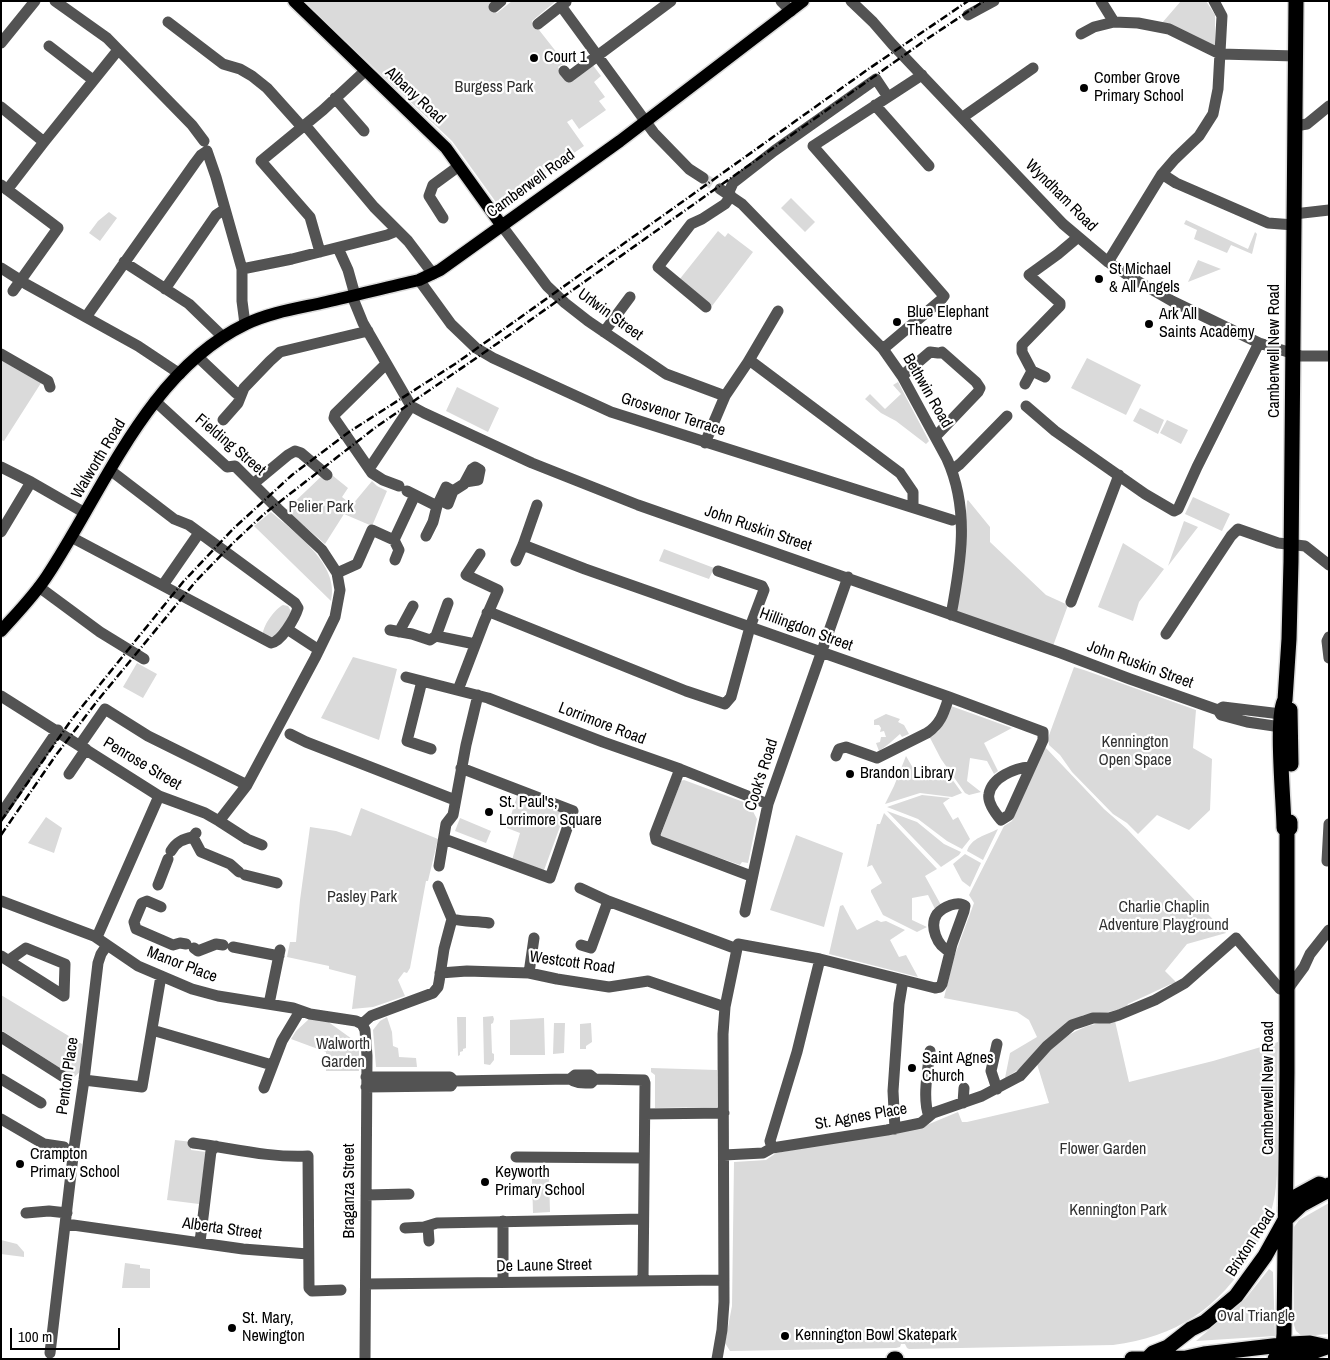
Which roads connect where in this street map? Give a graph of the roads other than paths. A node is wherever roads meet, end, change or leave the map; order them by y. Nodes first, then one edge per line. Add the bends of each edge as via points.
1 (35, 1) edge
2 (55, 1) edge
3 (294, 1) edge
4 (671, 1) edge
5 (781, 1) edge
6 (803, 1) edge
7 (851, 1) edge
8 (994, 1) edge
9 (1100, 1) edge
10 (1214, 1) edge
11 (1293, 2) edge
12 (564, 4) edge
13 (654, 6) edge
14 (791, 10) junction
15 (968, 16) dead end
16 (168, 22) dead end
17 (1114, 22) junction
18 (538, 24) dead end
19 (1081, 34) dead end
20 (1, 42) edge
21 (49, 46) dead end
22 (118, 50) junction
23 (1220, 54) junction
24 (597, 56) junction
25 (1296, 56) junction
26 (1033, 68) dead end
27 (365, 71) junction
28 (564, 72) dead end
29 (922, 75) junction
30 (93, 80) junction
31 (888, 97) junction
32 (336, 98) junction
33 (875, 105) junction
34 (1329, 106) edge
35 (1, 107) edge
36 (963, 117) junction
37 (645, 121) junction
38 (303, 126) junction
39 (1295, 126) junction
40 (364, 131) dead end
41 (44, 142) junction
42 (205, 146) junction
43 (460, 166) junction
44 (929, 166) dead end
45 (698, 174) tunnel mouth
46 (1162, 174) junction
47 (4, 187) edge
48 (726, 193) junction
49 (226, 209) junction
50 (1329, 210) edge
51 (443, 218) dead end
52 (1294, 219) junction
53 (502, 226) junction
54 (397, 231) junction
55 (1077, 238) junction
56 (338, 248) junction
57 (320, 252) junction
58 (124, 262) junction
59 (1108, 262) junction
60 (1, 268) edge
61 (242, 269) junction
62 (433, 274) junction
63 (419, 280) junction
64 (23, 282) junction
65 (164, 289) junction
66 (13, 291) dead end
67 (353, 296) junction
68 (630, 297) dead end
69 (706, 307) dead end
70 (778, 311) dead end
71 (86, 317) junction
72 (245, 324) junction
73 (368, 331) junction
74 (604, 332) junction
75 (223, 337) junction
76 (1259, 343) junction
77 (884, 349) junction
78 (1, 354) edge
79 (1292, 354) junction
80 (1329, 356) edge
81 (197, 358) junction
82 (748, 362) junction
83 (386, 364) junction
84 (956, 364) junction
85 (1032, 371) junction
86 (947, 373) dead end
87 (180, 374) junction
88 (902, 376) junction
89 (1045, 377) dead end
90 (1025, 384) dead end
91 (50, 387) dead end
92 (236, 393) dead end
93 (725, 396) junction
94 (155, 401) junction
95 (411, 406) junction
96 (1026, 406) dead end
97 (1007, 416) dead end
98 (223, 420) dead end
99 (934, 437) junction
100 (705, 443) junction
101 (1, 467) edge
102 (369, 469) junction
103 (110, 470) junction
104 (952, 470) junction
105 (1119, 475) junction
106 (326, 476) dead end
107 (32, 482) junction
108 (465, 482) dead end
109 (253, 484) junction
110 (407, 491) junction
111 (438, 503) junction
112 (537, 505) dead end
113 (913, 507) junction
114 (85, 513) junction
115 (952, 520) dead end
116 (1, 532) edge
117 (199, 533) junction
118 (426, 536) dead end
119 (71, 537) junction
120 (394, 540) junction
121 (1292, 544) junction
122 (523, 545) junction
123 (480, 554) dead end
124 (396, 560) dead end
125 (516, 561) dead end
126 (1329, 565) edge
127 (718, 571) dead end
128 (337, 573) junction
129 (848, 578) junction
130 (163, 586) junction
131 (39, 587) junction
132 (1071, 602) dead end
133 (448, 603) dead end
134 (413, 606) dead end
135 (487, 613) junction
136 (951, 615) junction
137 (750, 627) junction
138 (287, 629) junction
139 (1, 631) edge
140 (1166, 634) dead end
141 (436, 636) junction
142 (1329, 637) edge
143 (475, 644) junction
144 (322, 645) junction
145 (822, 652) junction
146 (1329, 658) edge
147 (144, 659) dead end
148 (406, 677) dead end
149 (422, 681) junction
150 (458, 690) junction
151 (478, 695) junction
152 (1, 696) edge
153 (949, 697) junction
154 (1284, 715) junction
155 (58, 730) junction
156 (290, 734) dead end
157 (83, 747) junction
158 (431, 750) dead end
159 (836, 756) dead end
160 (1030, 767) junction
161 (461, 768) junction
162 (680, 769) junction
163 (69, 774) dead end
164 (247, 786) junction
165 (159, 796) junction
166 (455, 800) junction
167 (768, 804) junction
168 (1, 814) edge
169 (219, 821) junction
170 (1329, 824) edge
171 (199, 826) junction
172 (444, 840) junction
173 (262, 845) dead end
174 (1327, 861) dead end
175 (439, 866) dead end
176 (751, 876) junction
177 (277, 883) dead end
178 (158, 885) dead end
179 (438, 886) dead end
180 (580, 888) dead end
181 (1, 901) edge
182 (608, 901) junction
183 (161, 907) dead end
184 (745, 912) dead end
185 (452, 919) junction
186 (489, 923) dead end
187 (1329, 930) edge
188 (97, 938) junction
189 (534, 938) dead end
190 (107, 945) junction
191 (737, 946) junction
192 (591, 948) dead end
193 (950, 951) dead end
194 (5, 958) edge
195 (1307, 958) junction
196 (820, 959) junction
197 (1263, 967) junction
198 (440, 973) junction
199 (529, 973) junction
200 (1287, 973) junction
201 (161, 976) junction
202 (903, 980) junction
203 (1287, 990) junction
204 (269, 1004) junction
205 (725, 1007) junction
206 (300, 1011) junction
207 (362, 1024) junction
208 (152, 1030) junction
209 (1, 1037) edge
210 (997, 1044) dead end
211 (930, 1051) dead end
212 (272, 1065) junction
213 (1, 1079) edge
214 (67, 1079) dead end
215 (84, 1080) junction
216 (366, 1082) junction
217 (264, 1088) dead end
218 (964, 1088) dead end
219 (997, 1089) junction
220 (41, 1103) dead end
221 (963, 1103) junction
222 (724, 1113) junction
223 (645, 1114) junction
224 (929, 1116) junction
225 (1, 1119) edge
226 (895, 1129) junction
227 (193, 1143) dead end
228 (216, 1146) junction
229 (64, 1147) dead end
230 (772, 1148) junction
231 (724, 1156) junction
232 (516, 1157) dead end
233 (644, 1158) junction
234 (1327, 1186) edge
235 (409, 1194) dead end
236 (366, 1195) junction
237 (1286, 1202) junction
238 (26, 1213) dead end
239 (66, 1219) junction
240 (643, 1219) junction
241 (1285, 1220) junction
242 (503, 1221) junction
243 (428, 1226) junction
244 (405, 1228) dead end
245 (429, 1241) dead end
246 (200, 1242) junction
247 (308, 1254) junction
248 (724, 1280) junction
249 (643, 1281) junction
250 (503, 1282) junction
251 (366, 1284) junction
252 (341, 1290) dead end
253 (1205, 1322) junction
254 (1328, 1347) edge
255 (50, 1353) dead end
256 (1281, 1355) edge
257 (1148, 1358) edge
258 (1178, 1358) edge
259 (1187, 1358) edge
260 (365, 1359) edge
261 (717, 1359) edge
262 (1132, 1359) edge

1 - 20 street
2 - 22 street via 96,29
3 - 27 main road, Albany Road
4 - 13 street
5 - 14 street
6 - 14 main road, Camberwell Road
7 - 29 street, Wyndham Road
8 - 15 street
9 - 17 street
10 - 23 street via 1222,16
11 - 25 highway, Camberwell New Road
12 - 18 street
12 - 24 street
13 - 24 street
14 - 37 main road, Camberwell Road
16 - 38 street via 223,64 252,76
17 - 19 street
17 - 23 street via 1138,22 1169,29
21 - 30 street
22 - 30 street
22 - 42 street via 192,125
23 - 25 street
23 - 46 street via 1217,96 1211,119 1200,136
24 - 28 street via 569,77
24 - 37 street
25 - 39 highway, Camberwell New Road
26 - 36 street
27 - 32 street
27 - 43 main road, Albany Road via 439,141
29 - 31 street
29 - 36 street, Wyndham Road
30 - 41 street
31 - 33 street
31 - 48 street via 876,79 774,151
32 - 38 street
32 - 40 street
33 - 44 street
33 - 77 street via 813,146 944,296
34 - 39 street via 1307,124
35 - 41 street
36 - 55 street, Wyndham Road
37 - 45 street via 673,154
37 - 53 main road, Camberwell Road
38 - 54 street
38 - 57 street via 261,161 310,217
39 - 52 highway, Camberwell New Road
41 - 47 street
42 - 49 street
42 - 58 street
43 - 51 street via 431,188 428,196
43 - 53 main road, Albany Road
46 - 52 street via 1268,222
46 - 59 street
47 - 64 street via 58,228
48 - 69 street via 725,204 691,224 658,267
48 - 77 street, Bethwin Road via 742,204
49 - 61 street
49 - 65 street via 216,215
50 - 52 street
52 - 79 highway, Camberwell New Road
53 - 62 main road, Camberwell Road
53 - 74 street, Urlwin Street via 556,295
54 - 56 street
54 - 62 street
55 - 59 street, Wyndham Road
55 - 85 street via 1029,275 1060,303 1022,345 1022,352
56 - 57 street
56 - 67 street via 348,270
57 - 61 street
58 - 65 street
58 - 71 street
59 - 76 street, Wyndham Road via 1172,301
60 - 64 street
61 - 72 street
62 - 63 main road, Camberwell Road
63 - 67 main road, Camberwell Road
63 - 100 street, Grosvenor Terrace via 452,324 476,348 493,358 611,412
64 - 66 street
64 - 71 street
65 - 75 street via 189,304
67 - 72 main road, Camberwell Road via 269,315
67 - 73 street
68 - 74 street
70 - 82 street
71 - 87 street
72 - 75 main road, Walworth Road
73 - 83 street
73 - 98 street via 280,352 244,388 238,403
74 - 93 street, Urlwin Street via 666,374
75 - 81 main road, Walworth Road
76 - 79 street, Wyndham Road
76 - 105 street via 1178,509 1174,510 1145,494
77 - 88 street, Bethwin Road
78 - 91 street via 48,381
79 - 80 street, Wyndham Road
79 - 121 highway, Camberwell New Road
81 - 87 main road, Walworth Road
81 - 92 street
82 - 93 street
82 - 113 street via 773,376 900,473 912,492
83 - 95 street
83 - 102 street via 334,416
84 - 86 street
84 - 88 street via 942,352 930,352
84 - 99 street via 976,382 979,390
85 - 89 street
85 - 90 street
87 - 94 main road, Walworth Road
88 - 99 street, Bethwin Road
93 - 100 street
94 - 103 main road, Walworth Road
94 - 109 street, Fielding Street via 227,468 235,466
95 - 102 street
95 - 129 street, John Ruskin Street via 546,469 638,505
96 - 105 street via 1055,431
97 - 104 street
99 - 104 street, Bethwin Road
100 - 113 street, Grosvenor Terrace
101 - 107 street
102 - 110 street via 377,477
103 - 114 main road, Walworth Road
103 - 117 street via 177,521
104 - 136 street, Bethwin Road via 962,524 959,570
105 - 132 street
106 - 109 street via 295,451
107 - 114 street
107 - 116 street
108 - 111 street via 454,491 446,487
109 - 128 street, Fielding Street via 318,546
110 - 111 street
110 - 120 street
111 - 118 street
112 - 122 street
113 - 115 street, Grosvenor Terrace
114 - 119 main road, Walworth Road
117 - 130 street
117 - 138 street via 295,603 298,608
119 - 130 street
119 - 131 main road, Walworth Road
120 - 124 street via 398,550
120 - 128 street via 372,530 357,564
121 - 126 street via 1306,546
121 - 140 street via 1236,530
121 - 154 highway, Camberwell New Road
122 - 125 street
122 - 137 street, Hillingdon Street
123 - 135 street via 466,575 498,590
127 - 137 street via 762,586 764,590
128 - 144 street via 338,607
129 - 136 street, John Ruskin Street
129 - 145 street, Cook's Road
130 - 138 street via 271,644
131 - 139 main road, Walworth Road
131 - 147 street via 100,632
133 - 141 street
134 - 141 street via 395,631 430,640
135 - 137 street via 725,704 730,697
135 - 143 street
136 - 154 street, John Ruskin Street via 1218,710 1222,707
137 - 145 street, Hillingdon Street
138 - 144 street
141 - 143 street
142 - 146 street via 1326,641
143 - 150 street
144 - 164 street
145 - 153 street, Hillingdon Street
145 - 167 street, Cook's Road
148 - 149 street, Lorrimore Road
149 - 150 street, Lorrimore Road
149 - 158 street via 407,741
150 - 151 street, Lorrimore Road
151 - 161 street
151 - 162 street, Lorrimore Road
152 - 155 street, Penrose Street
153 - 159 street via 941,721 927,733 876,758 846,747 839,749
153 - 160 street, Hillingdon Street via 1042,732 1043,740
154 - 200 highway, Camberwell New Road via 1290,818 1287,831
155 - 157 street, Penrose Street
155 - 168 street
156 - 166 street
157 - 163 street
157 - 164 street via 105,709
157 - 165 street, Penrose Street
160 - 160 street, Hillingdon Street via 1019,768 993,785 988,795 1001,820 1009,814
161 - 166 street
161 - 172 street via 573,811 550,878
162 - 167 street, Lorrimore Road
162 - 176 street via 654,834 656,840
164 - 169 street
165 - 171 street, Penrose Street
165 - 188 street
166 - 172 street
167 - 176 street, Cook's Road
169 - 171 street, Penrose Street
169 - 173 street, Penrose Street
170 - 174 street
171 - 177 street via 201,852 230,864 242,873
171 - 178 street via 175,844
172 - 175 street
176 - 184 street, Cook's Road
179 - 185 street
180 - 182 street
181 - 188 street, Manor Place
182 - 191 street
182 - 192 street
183 - 204 street via 147,901 142,903 134,922 136,929 173,945 180,943 198,951 216,944 279,953
185 - 186 street
185 - 198 street
187 - 195 street
188 - 190 street, Manor Place
189 - 199 street
190 - 201 street, Manor Place via 138,966
190 - 215 street, Penton Place via 98,963
191 - 196 street
191 - 205 street
193 - 202 street via 940,987
194 - 194 street via 26,948 65,964 64,996
195 - 200 street
195 - 203 street
196 - 202 street
196 - 230 street via 770,1141
197 - 200 street via 1273,973
197 - 203 street via 1280,989
197 - 219 street, St. Agnes Place via 1236,938 1182,985 1155,1000 1119,1015 1088,1019 1072,1025 1047,1046 1020,1076
198 - 199 street, Westcott Road
198 - 207 street via 438,988 433,993 371,1016
199 - 205 street, Westcott Road via 609,987 648,981
200 - 203 highway, Camberwell New Road
201 - 204 street, Manor Place via 211,994
201 - 208 street
202 - 226 street via 893,1091
203 - 237 highway, Camberwell New Road
204 - 206 street, Manor Place
205 - 222 street
206 - 207 street, Manor Place
206 - 212 street
207 - 216 street, Braganza Street
208 - 212 street
208 - 215 street via 142,1086
209 - 214 street
210 - 219 street via 991,1071
211 - 224 street via 933,1070 927,1108
212 - 217 street
213 - 220 street
215 - 239 street, Penton Place
216 - 223 street via 446,1077 454,1081 570,1079 579,1084 591,1083 595,1079 644,1080
216 - 236 street, Braganza Street
218 - 221 street
219 - 221 street, St. Agnes Place
221 - 224 street, St. Agnes Place
222 - 223 street
222 - 231 street
223 - 233 street
224 - 226 street, St. Agnes Place via 922,1123
225 - 229 street via 44,1144
226 - 230 street, St. Agnes Place
227 - 228 street
228 - 246 street via 211,1151
228 - 247 street via 272,1156 308,1156
230 - 231 street, St. Agnes Place via 763,1153
231 - 248 street
232 - 233 street
233 - 240 street
234 - 237 highway, Brixton Road via 1319,1184
234 - 241 highway, Brixton Road via 1325,1192 1302,1205
235 - 236 street
236 - 251 street, Braganza Street
237 - 241 highway, Camberwell New Road
238 - 239 street via 49,1211
239 - 246 street, Alberta Street
239 - 255 street, Penton Place
240 - 242 street
240 - 249 street
241 - 253 highway, Brixton Road via 1246,1285
241 - 256 highway, Camberwell New Road
242 - 243 street
242 - 250 street
243 - 244 street
243 - 245 street
246 - 247 street, Alberta Street
247 - 252 street via 310,1290
248 - 249 street, De Laune Street
248 - 261 street
249 - 250 street, De Laune Street
250 - 251 street, De Laune Street
251 - 260 street, Braganza Street
253 - 257 highway, Brixton Road
253 - 258 highway, Brixton Road via 1205,1328
254 - 256 highway via 1301,1356
256 - 259 highway via 1204,1354
257 - 258 highway
257 - 262 highway
258 - 259 highway

